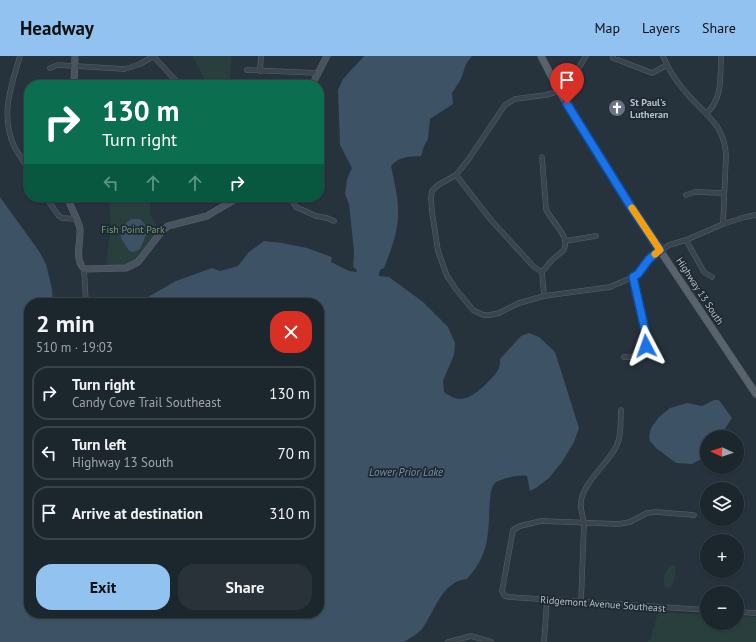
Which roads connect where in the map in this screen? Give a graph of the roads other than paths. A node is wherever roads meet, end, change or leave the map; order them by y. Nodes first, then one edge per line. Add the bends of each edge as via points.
1 (20, 56) edge
2 (75, 56) edge
3 (153, 56) edge
4 (261, 56) edge
5 (327, 56) edge
6 (541, 56) edge
7 (586, 56) edge
8 (613, 56) edge
9 (663, 56) edge
10 (721, 56) edge
11 (75, 66) junction
12 (667, 66) junction
13 (50, 68) dead end
14 (247, 70) dead end
15 (260, 71) junction
16 (317, 73) junction
17 (74, 80) edge
18 (175, 80) edge
19 (314, 80) edge
20 (559, 91) junction
21 (707, 113) junction
22 (542, 157) dead end
23 (24, 162) edge
24 (456, 175) junction
25 (724, 193) junction
26 (686, 195) dead end
27 (49, 202) edge
28 (70, 202) edge
29 (231, 202) edge
30 (293, 202) edge
31 (756, 215) edge
32 (76, 219) junction
33 (334, 221) dead end
34 (723, 224) junction
35 (596, 236) dead end
36 (686, 240) junction
37 (565, 241) junction
38 (660, 250) junction
39 (84, 269) junction
40 (542, 272) junction
41 (633, 277) junction
42 (712, 277) dead end
43 (544, 296) junction
44 (86, 298) edge
45 (624, 356) dead end
46 (756, 394) edge
47 (621, 410) dead end
48 (694, 515) dead end
49 (584, 523) junction
50 (547, 600) junction
51 (581, 603) junction
52 (700, 610) edge
53 (744, 612) edge
54 (756, 613) edge
55 (448, 642) edge
56 (491, 642) edge
57 (544, 642) edge

1 - 23 street via 9,94 7,113 14,147
2 - 11 street
3 - 11 street via 125,69
3 - 18 street
4 - 15 street
5 - 16 street
6 - 20 main road, Highway 13 South
7 - 20 street via 568,85
8 - 12 street via 612,58 652,73
9 - 12 street
10 - 21 street via 718,98
11 - 13 street via 58,65
11 - 17 street
12 - 21 street via 684,90
14 - 15 street
15 - 16 street
16 - 19 street
20 - 24 street via 515,99 504,105
20 - 38 main road, Highway 13 South
21 - 25 street via 722,133 726,146
22 - 37 street via 546,209
24 - 40 street via 491,220 534,267
24 - 43 street via 438,185 432,191 431,198 438,251 447,276 455,288 473,310 483,315 499,313 518,303
25 - 26 street via 695,192
25 - 34 street
27 - 32 street via 62,218
28 - 32 street
29 - 39 street via 208,216 168,226 132,266
30 - 33 street via 296,208
31 - 34 street
32 - 39 street via 80,230 79,260
34 - 36 street
35 - 37 street
36 - 38 street via 669,244
36 - 42 street via 704,272
37 - 40 street via 564,250
38 - 41 street
38 - 46 main road, Highway 13 South
39 - 44 street
40 - 43 street
41 - 43 street via 610,287
41 - 45 street via 647,339 641,353 635,357
47 - 49 street via 620,438 616,447 584,491 580,501
48 - 49 street via 656,512 619,524
49 - 50 street, Ridgemont Avenue Southeast via 542,521 513,530 502,590 505,596
49 - 51 street
50 - 51 street, Ridgemont Avenue Southeast
50 - 57 street
51 - 52 street, Ridgemont Avenue Southeast
53 - 54 street
55 - 56 street via 471,636

